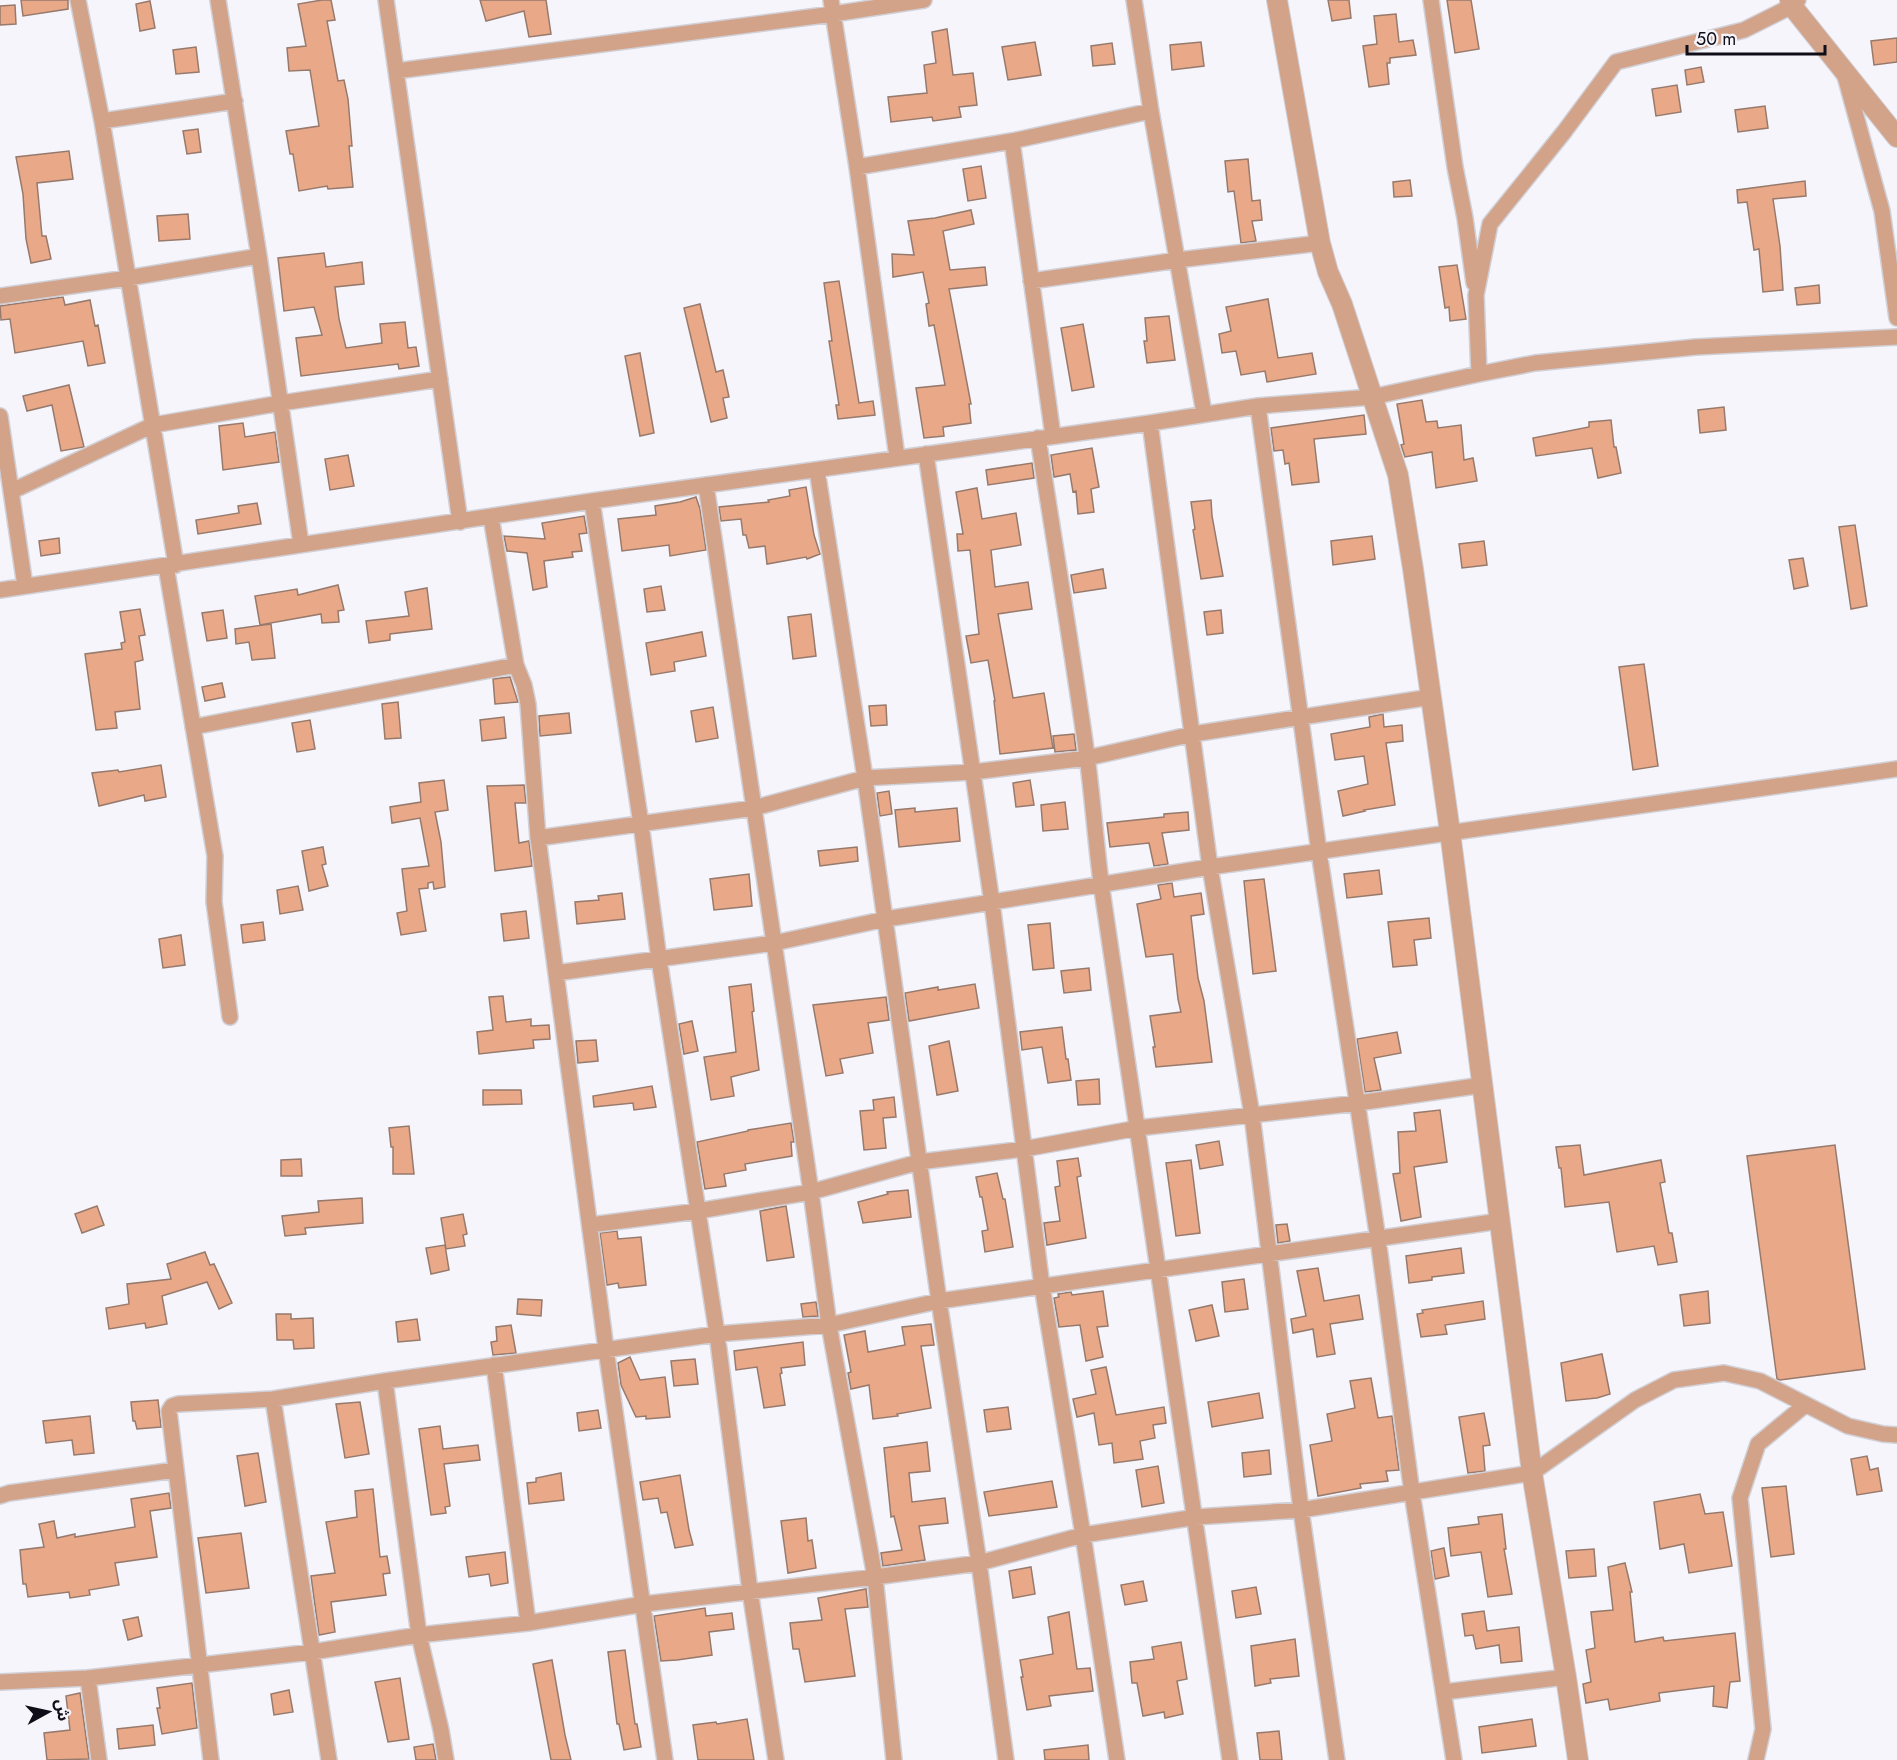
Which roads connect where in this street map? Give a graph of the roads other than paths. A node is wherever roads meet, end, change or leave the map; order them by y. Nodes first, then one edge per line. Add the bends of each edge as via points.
1 (78, 0) edge
2 (218, 0) edge
3 (386, 0) edge
4 (924, 0) edge
5 (1134, 0) edge
6 (1277, 0) edge
7 (1431, 0) edge
8 (1793, 2) edge
9 (832, 7) edge
10 (396, 71) junction
11 (1845, 73) junction
12 (235, 101) junction
13 (1151, 111) junction
14 (102, 121) junction
15 (1897, 137) edge
16 (1012, 141) junction
17 (857, 167) junction
18 (1320, 243) junction
19 (259, 256) junction
20 (1178, 260) junction
21 (128, 278) junction
22 (1031, 281) junction
23 (1476, 295) junction
24 (0, 296) edge
25 (1897, 318) edge
26 (1897, 337) edge
27 (1479, 374) junction
28 (440, 379) junction
29 (1372, 397) junction
30 (281, 403) junction
31 (1258, 406) junction
32 (1204, 413) junction
33 (0, 416) edge
34 (1150, 423) junction
35 (153, 425) junction
36 (1046, 437) junction
37 (926, 454) junction
38 (897, 458) junction
39 (817, 471) junction
40 (706, 485) junction
41 (12, 491) junction
42 (592, 501) junction
43 (491, 517) junction
44 (460, 522) junction
45 (301, 544) junction
46 (171, 565) junction
47 (25, 586) junction
48 (0, 590) edge
49 (516, 666) junction
50 (1431, 697) junction
51 (1300, 716) junction
52 (193, 727) junction
53 (1193, 734) junction
54 (1087, 758) junction
55 (1897, 769) edge
56 (973, 772) junction
57 (866, 778) junction
58 (754, 808) junction
59 (641, 824) junction
60 (1450, 832) junction
61 (538, 838) junction
62 (1319, 852) junction
63 (1210, 867) junction
64 (1101, 885) junction
65 (992, 903) junction
66 (886, 919) junction
67 (774, 943) junction
68 (659, 959) junction
69 (556, 973) junction
70 (230, 1017) dead end
71 (1483, 1085) junction
72 (1358, 1102) junction
73 (1252, 1115) junction
74 (1138, 1128) junction
75 (1024, 1149) junction
76 (920, 1162) junction
77 (811, 1192) junction
78 (698, 1211) junction
79 (1500, 1221) junction
80 (590, 1225) junction
81 (1378, 1239) junction
82 (1269, 1254) junction
83 (1157, 1271) junction
84 (1042, 1286) junction
85 (939, 1301) junction
86 (829, 1325) junction
87 (717, 1334) junction
88 (606, 1349) junction
89 (494, 1365) junction
90 (385, 1381) junction
91 (273, 1399) junction
92 (1806, 1405) junction
93 (1897, 1435) edge
94 (175, 1470) junction
95 (1532, 1473) junction
96 (1412, 1493) junction
97 (0, 1496) edge
98 (1301, 1510) junction
99 (1196, 1517) junction
100 (1083, 1535) junction
101 (979, 1563) junction
102 (875, 1577) junction
103 (750, 1591) junction
104 (644, 1605) junction
105 (528, 1623) junction
106 (419, 1635) junction
107 (312, 1652) junction
108 (198, 1665) junction
109 (1566, 1677) junction
110 (88, 1678) junction
111 (0, 1682) edge
112 (1444, 1692) junction
113 (99, 1760) edge
114 (211, 1760) edge
115 (330, 1760) edge
116 (446, 1760) edge
117 (665, 1760) edge
118 (776, 1760) edge
119 (894, 1760) edge
120 (1006, 1760) edge
121 (1117, 1760) edge
122 (1230, 1760) edge
123 (1337, 1760) edge
124 (1454, 1760) edge
125 (1578, 1760) edge
126 (1756, 1760) edge

1 - 14 street
2 - 12 street
3 - 10 street
4 - 9 street
5 - 13 street
6 - 18 street
7 - 23 street
8 - 11 street
8 - 23 street via 1744,30 1616,62 1490,224
9 - 10 street
9 - 17 street
10 - 28 street
11 - 15 street
11 - 25 street via 1882,211
12 - 14 street
12 - 19 street
13 - 16 street
13 - 20 street
14 - 21 street
16 - 17 street
16 - 22 street
17 - 38 street
18 - 20 street
18 - 29 street
19 - 21 street
19 - 30 street
20 - 22 street
20 - 32 street
21 - 24 street
21 - 35 street
22 - 36 street
23 - 27 street
26 - 27 street via 1696,347 1534,363
27 - 29 street
28 - 30 street
28 - 44 street
29 - 31 street
29 - 50 street via 1398,475
30 - 35 street
30 - 45 street
31 - 32 street
31 - 51 street
32 - 34 street
33 - 41 street
34 - 36 street
34 - 53 street
35 - 41 street
35 - 46 street
36 - 37 street
36 - 54 street
37 - 38 street
37 - 56 street
38 - 39 street
39 - 40 street
39 - 57 street
40 - 42 street
40 - 58 street
41 - 47 street
42 - 43 street
42 - 59 street
43 - 44 street
43 - 49 street
44 - 45 street
45 - 46 street
46 - 47 street
46 - 52 street
47 - 48 street
49 - 52 street
49 - 61 street via 528,704
50 - 51 street
50 - 60 street
51 - 53 street
51 - 62 street
52 - 70 street via 215,856 214,902
53 - 54 street
53 - 63 street
54 - 56 street
54 - 64 street
55 - 60 street
56 - 57 street
56 - 65 street
57 - 58 street
57 - 66 street
58 - 59 street
58 - 67 street
59 - 61 street
59 - 68 street
60 - 62 street
60 - 71 street
61 - 69 street
62 - 63 street
62 - 72 street
63 - 64 street
63 - 73 street
64 - 65 street
64 - 74 street
65 - 66 street
65 - 75 street
66 - 67 street
66 - 76 street
67 - 68 street
67 - 77 street
68 - 69 street
68 - 78 street
69 - 80 street
71 - 72 street
71 - 79 street
72 - 73 street
72 - 81 street
73 - 74 street
73 - 82 street
74 - 75 street
74 - 83 street
75 - 76 street
75 - 84 street
76 - 77 street
76 - 85 street
77 - 78 street
77 - 86 street
78 - 80 street
78 - 87 street
79 - 81 street
79 - 95 street
80 - 88 street
81 - 82 street
81 - 96 street
82 - 83 street
82 - 98 street
83 - 84 street
83 - 99 street
84 - 85 street
84 - 100 street
85 - 86 street
85 - 101 street
86 - 87 street
86 - 102 street
87 - 88 street
87 - 103 street
88 - 89 street
88 - 104 street
89 - 90 street
89 - 105 street
90 - 91 street
90 - 106 street
91 - 94 street via 172,1406 169,1411
91 - 107 street
92 - 93 street via 1848,1426
92 - 95 street via 1760,1381 1724,1373 1674,1380 1635,1400
92 - 126 street via 1758,1444 1740,1498 1763,1729
94 - 97 street
94 - 108 street
95 - 96 street
95 - 109 street
96 - 98 street
96 - 112 street
98 - 99 street
98 - 123 street
99 - 100 street
99 - 122 street
100 - 101 street
100 - 121 street
101 - 102 street
101 - 120 street
102 - 103 street
102 - 119 street
103 - 104 street
103 - 118 street
104 - 105 street
104 - 117 street
105 - 106 street
106 - 107 street
106 - 116 street
107 - 108 street
107 - 115 street
108 - 110 street
108 - 114 street
109 - 112 street
109 - 125 street
110 - 111 street
110 - 113 street
112 - 124 street

